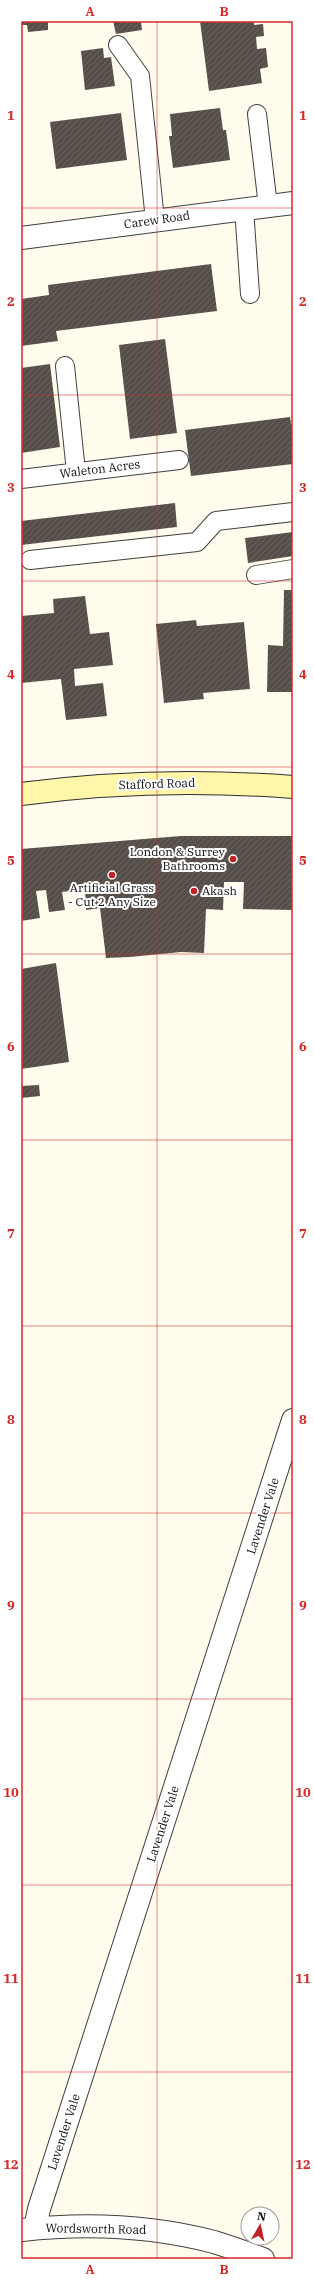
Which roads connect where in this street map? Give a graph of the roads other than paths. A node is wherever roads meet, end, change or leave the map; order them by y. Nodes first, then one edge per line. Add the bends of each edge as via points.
1 (118, 45) dead end
2 (257, 114) dead end
3 (293, 203) edge
4 (268, 206) junction
5 (244, 208) junction
6 (155, 220) junction
7 (21, 238) edge
8 (250, 294) dead end
9 (65, 366) dead end
10 (179, 460) dead end
11 (76, 472) junction
12 (21, 479) edge
13 (293, 512) edge
14 (30, 560) dead end
15 (293, 569) edge
16 (256, 575) dead end
17 (293, 787) edge
18 (21, 794) edge
19 (293, 1420) edge
20 (28, 2229) edge
21 (263, 2259) edge

1 - 6 lane via 140,76
2 - 4 lane
3 - 4 street, Carew Road
4 - 5 street, Carew Road
5 - 6 street, Carew Road
5 - 8 lane
6 - 7 street, Carew Road
9 - 11 lane
10 - 11 lane, Waleton Acres
11 - 12 lane, Waleton Acres
13 - 14 lane via 216,521 197,542
15 - 16 lane
17 - 18 main road, Stafford Road via 218,782 136,784
19 - 20 street, Lavender Vale via 39,2209
20 - 21 street, Wordsworth Road via 85,2227 151,2230 214,2242

